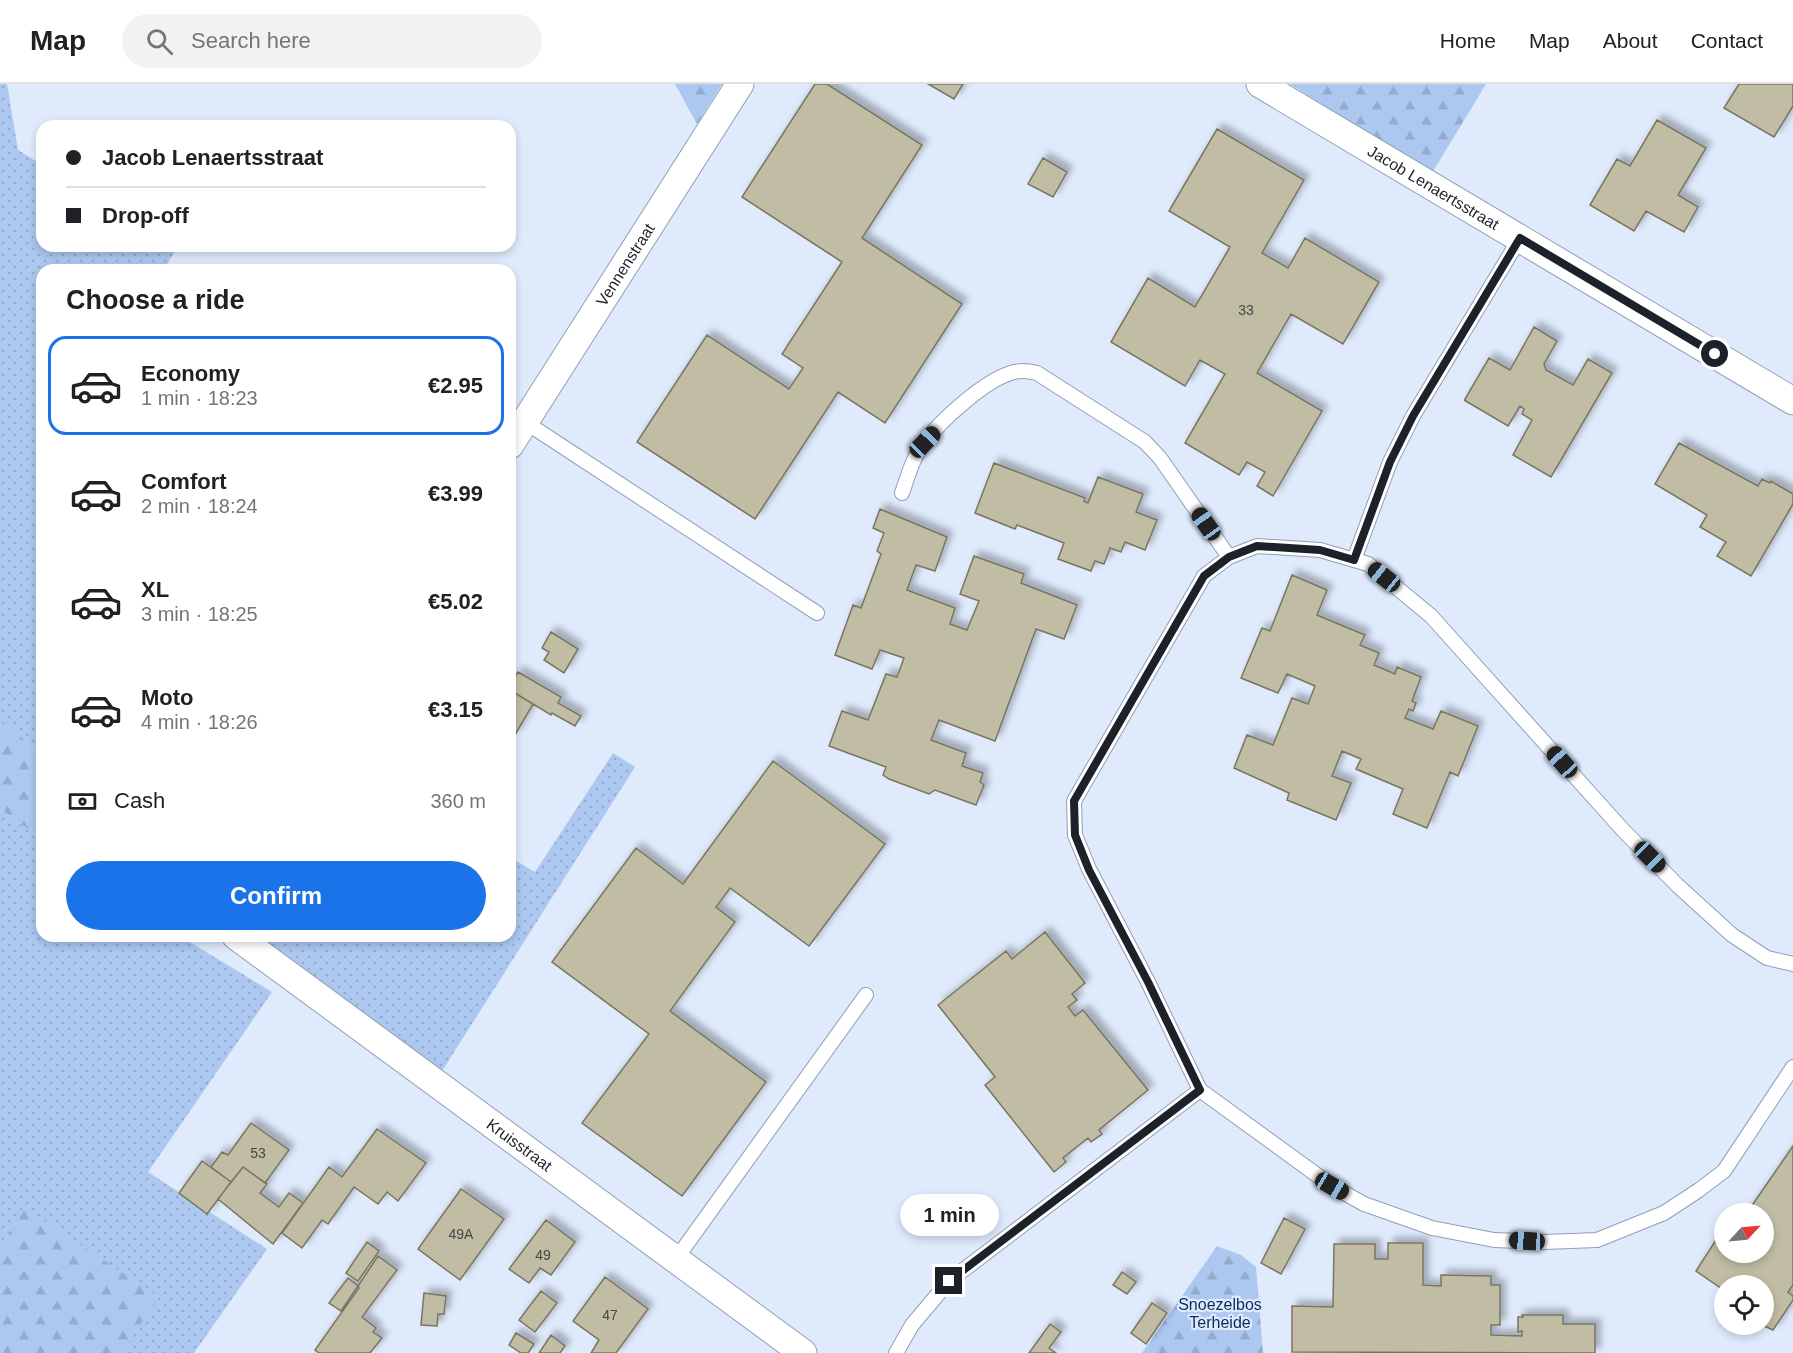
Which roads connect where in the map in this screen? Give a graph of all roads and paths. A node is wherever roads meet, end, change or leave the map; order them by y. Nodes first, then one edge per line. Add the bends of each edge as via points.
1 (740, 84) edge
2 (1260, 84) edge
3 (1520, 238) junction
4 (1793, 401) edge
5 (525, 423) junction
6 (516, 437) edge
7 (902, 493) dead end
8 (1229, 557) junction
9 (1354, 560) junction
10 (817, 613) dead end
11 (244, 942) edge
12 (1793, 964) edge
13 (866, 995) dead end
14 (1793, 1068) edge
15 (1200, 1090) junction
16 (676, 1259) junction
17 (803, 1353) edge
18 (896, 1353) edge

1 - 5 street, Vennenstraat
2 - 3 street, Jacob Lenaertsstraat
3 - 4 street, Jacob Lenaertsstraat
3 - 9 lane via 1413,416 1390,462
5 - 6 street, Vennenstraat
5 - 10 lane
7 - 8 lane via 914,459 925,442 958,408 1001,377 1026,370 1145,442
8 - 9 lane via 1257,546 1320,550
8 - 15 lane via 1204,576 1074,801 1075,835 1089,870
9 - 12 lane via 1368,564 1431,616 1677,885 1732,935 1767,958
11 - 16 street, Kruisstraat
13 - 16 lane
14 - 15 lane via 1724,1171 1664,1213 1598,1240 1576,1241 1494,1240 1432,1228 1364,1204 1332,1186
15 - 18 lane via 949,1281 912,1325
16 - 17 street, Kruisstraat

